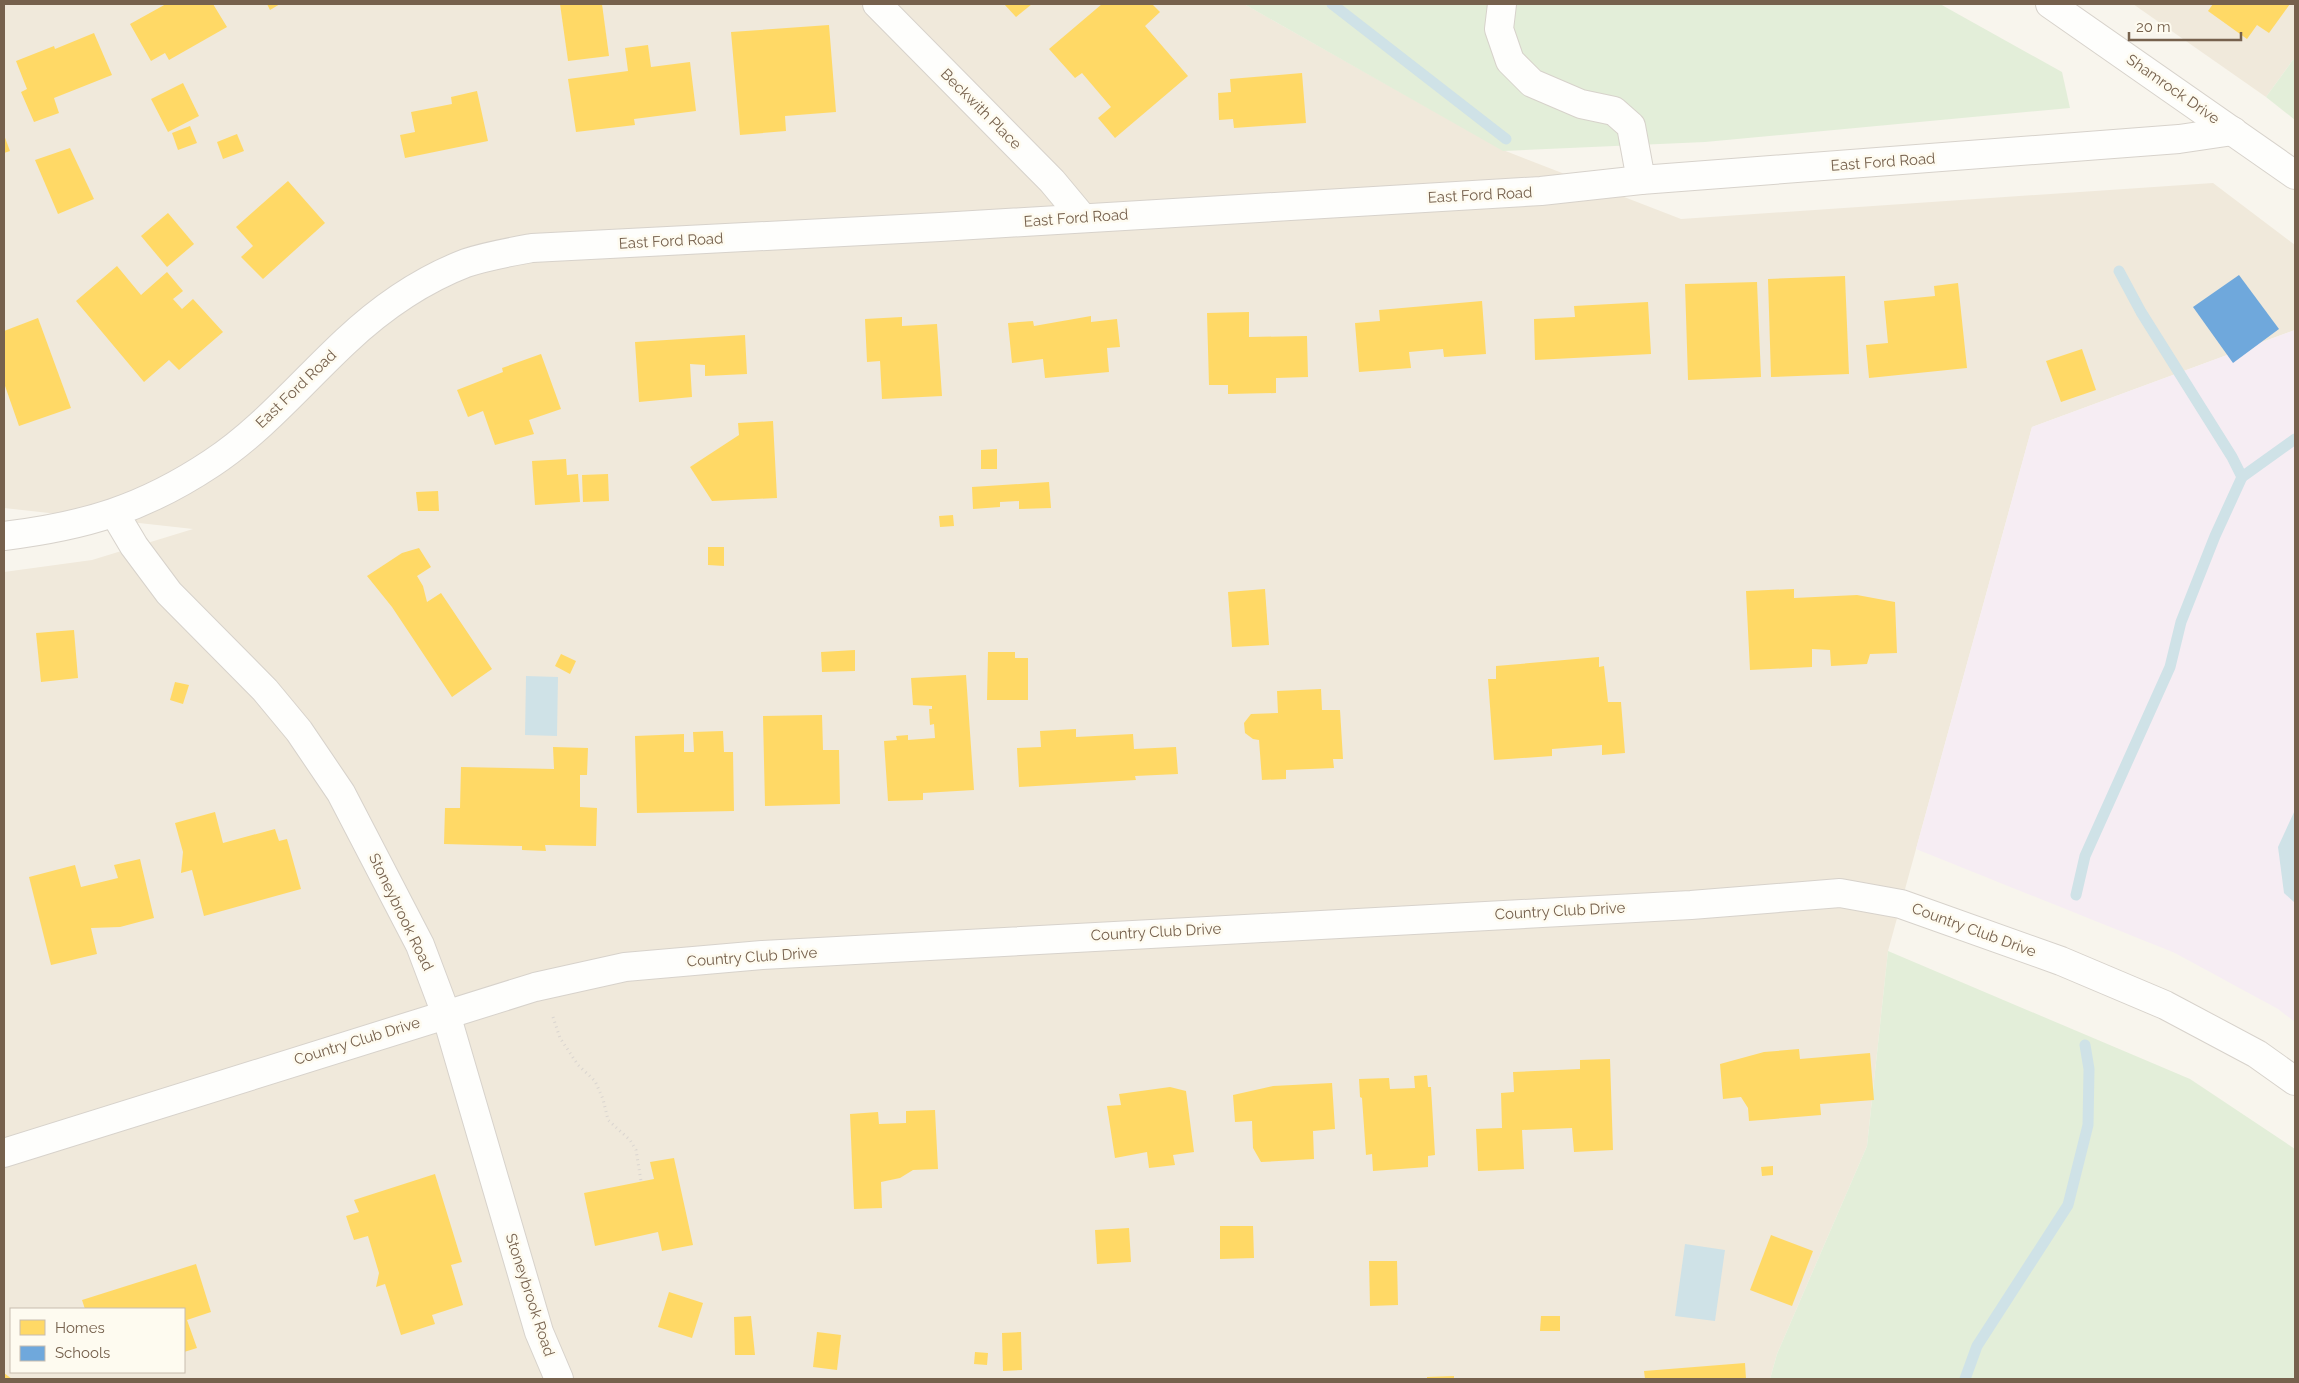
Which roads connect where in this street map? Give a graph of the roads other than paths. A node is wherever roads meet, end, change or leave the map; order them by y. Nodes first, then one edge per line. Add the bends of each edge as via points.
1 (877, 4) edge
2 (1502, 4) edge
3 (2050, 4) edge
4 (2233, 130) junction
5 (2295, 175) edge
6 (1641, 180) junction
7 (1082, 217) junction
8 (116, 514) junction
9 (4, 536) edge
10 (446, 1014) junction
11 (2295, 1081) edge
12 (4, 1153) edge
13 (558, 1379) edge

1 - 7 street, Beckwith Place via 1052,181
2 - 6 street via 1499,28 1510,62 1532,84 1581,104 1614,111 1631,126
3 - 4 street, Shamrock Drive
4 - 5 street, Shamrock Drive
4 - 6 street, East Ford Road via 2179,139
6 - 7 street, East Ford Road via 1541,191
7 - 8 street, East Ford Road via 532,248 466,263 424,284 377,316 347,340 274,412 213,463 156,497
8 - 9 street, East Ford Road via 58,529
8 - 10 street, Stoneybrook Road via 134,546 170,593 265,690 299,730 341,793 420,945
10 - 11 street, Country Club Drive via 544,984 625,968 715,958 1182,930 1674,906 1840,893 1901,904 2061,961 2165,1006 2257,1054
10 - 12 street, Country Club Drive
10 - 13 street, Stoneybrook Road via 539,1332

